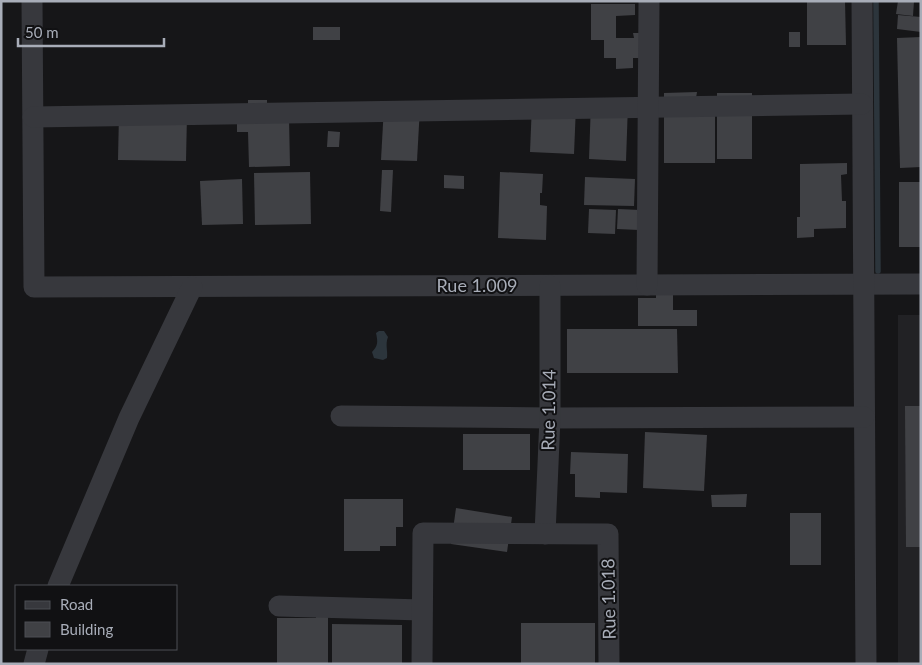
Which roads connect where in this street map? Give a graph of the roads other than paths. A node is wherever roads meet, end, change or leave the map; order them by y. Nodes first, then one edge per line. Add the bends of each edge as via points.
1 (32, 1) edge
2 (648, 1) edge
3 (862, 1) edge
4 (862, 104) junction
5 (648, 107) junction
6 (33, 117) junction
7 (863, 284) junction
8 (921, 284) edge
9 (646, 285) junction
10 (550, 286) junction
11 (192, 287) junction
12 (341, 416) dead end
13 (864, 417) junction
14 (550, 418) junction
15 (545, 534) junction
16 (58, 585) edge
17 (279, 606) dead end
18 (422, 610) junction
19 (38, 650) edge
20 (34, 664) edge
21 (422, 664) edge
22 (609, 664) edge
23 (866, 664) edge

1 - 6 street
2 - 5 street
3 - 4 street
4 - 5 street
4 - 7 street
5 - 6 street
5 - 9 street
6 - 11 street, Rue 1.009 via 34,287
7 - 8 street, Rue 1.009
7 - 9 street, Rue 1.009
7 - 13 street
9 - 10 street, Rue 1.009
10 - 11 street, Rue 1.009
10 - 14 street, Rue 1.014
11 - 16 street via 129,418
12 - 14 street
13 - 14 street
13 - 23 street
14 - 15 street, Rue 1.014
15 - 18 street via 423,533
15 - 22 street, Rue 1.018 via 608,534
17 - 18 street
18 - 21 street
19 - 20 street

